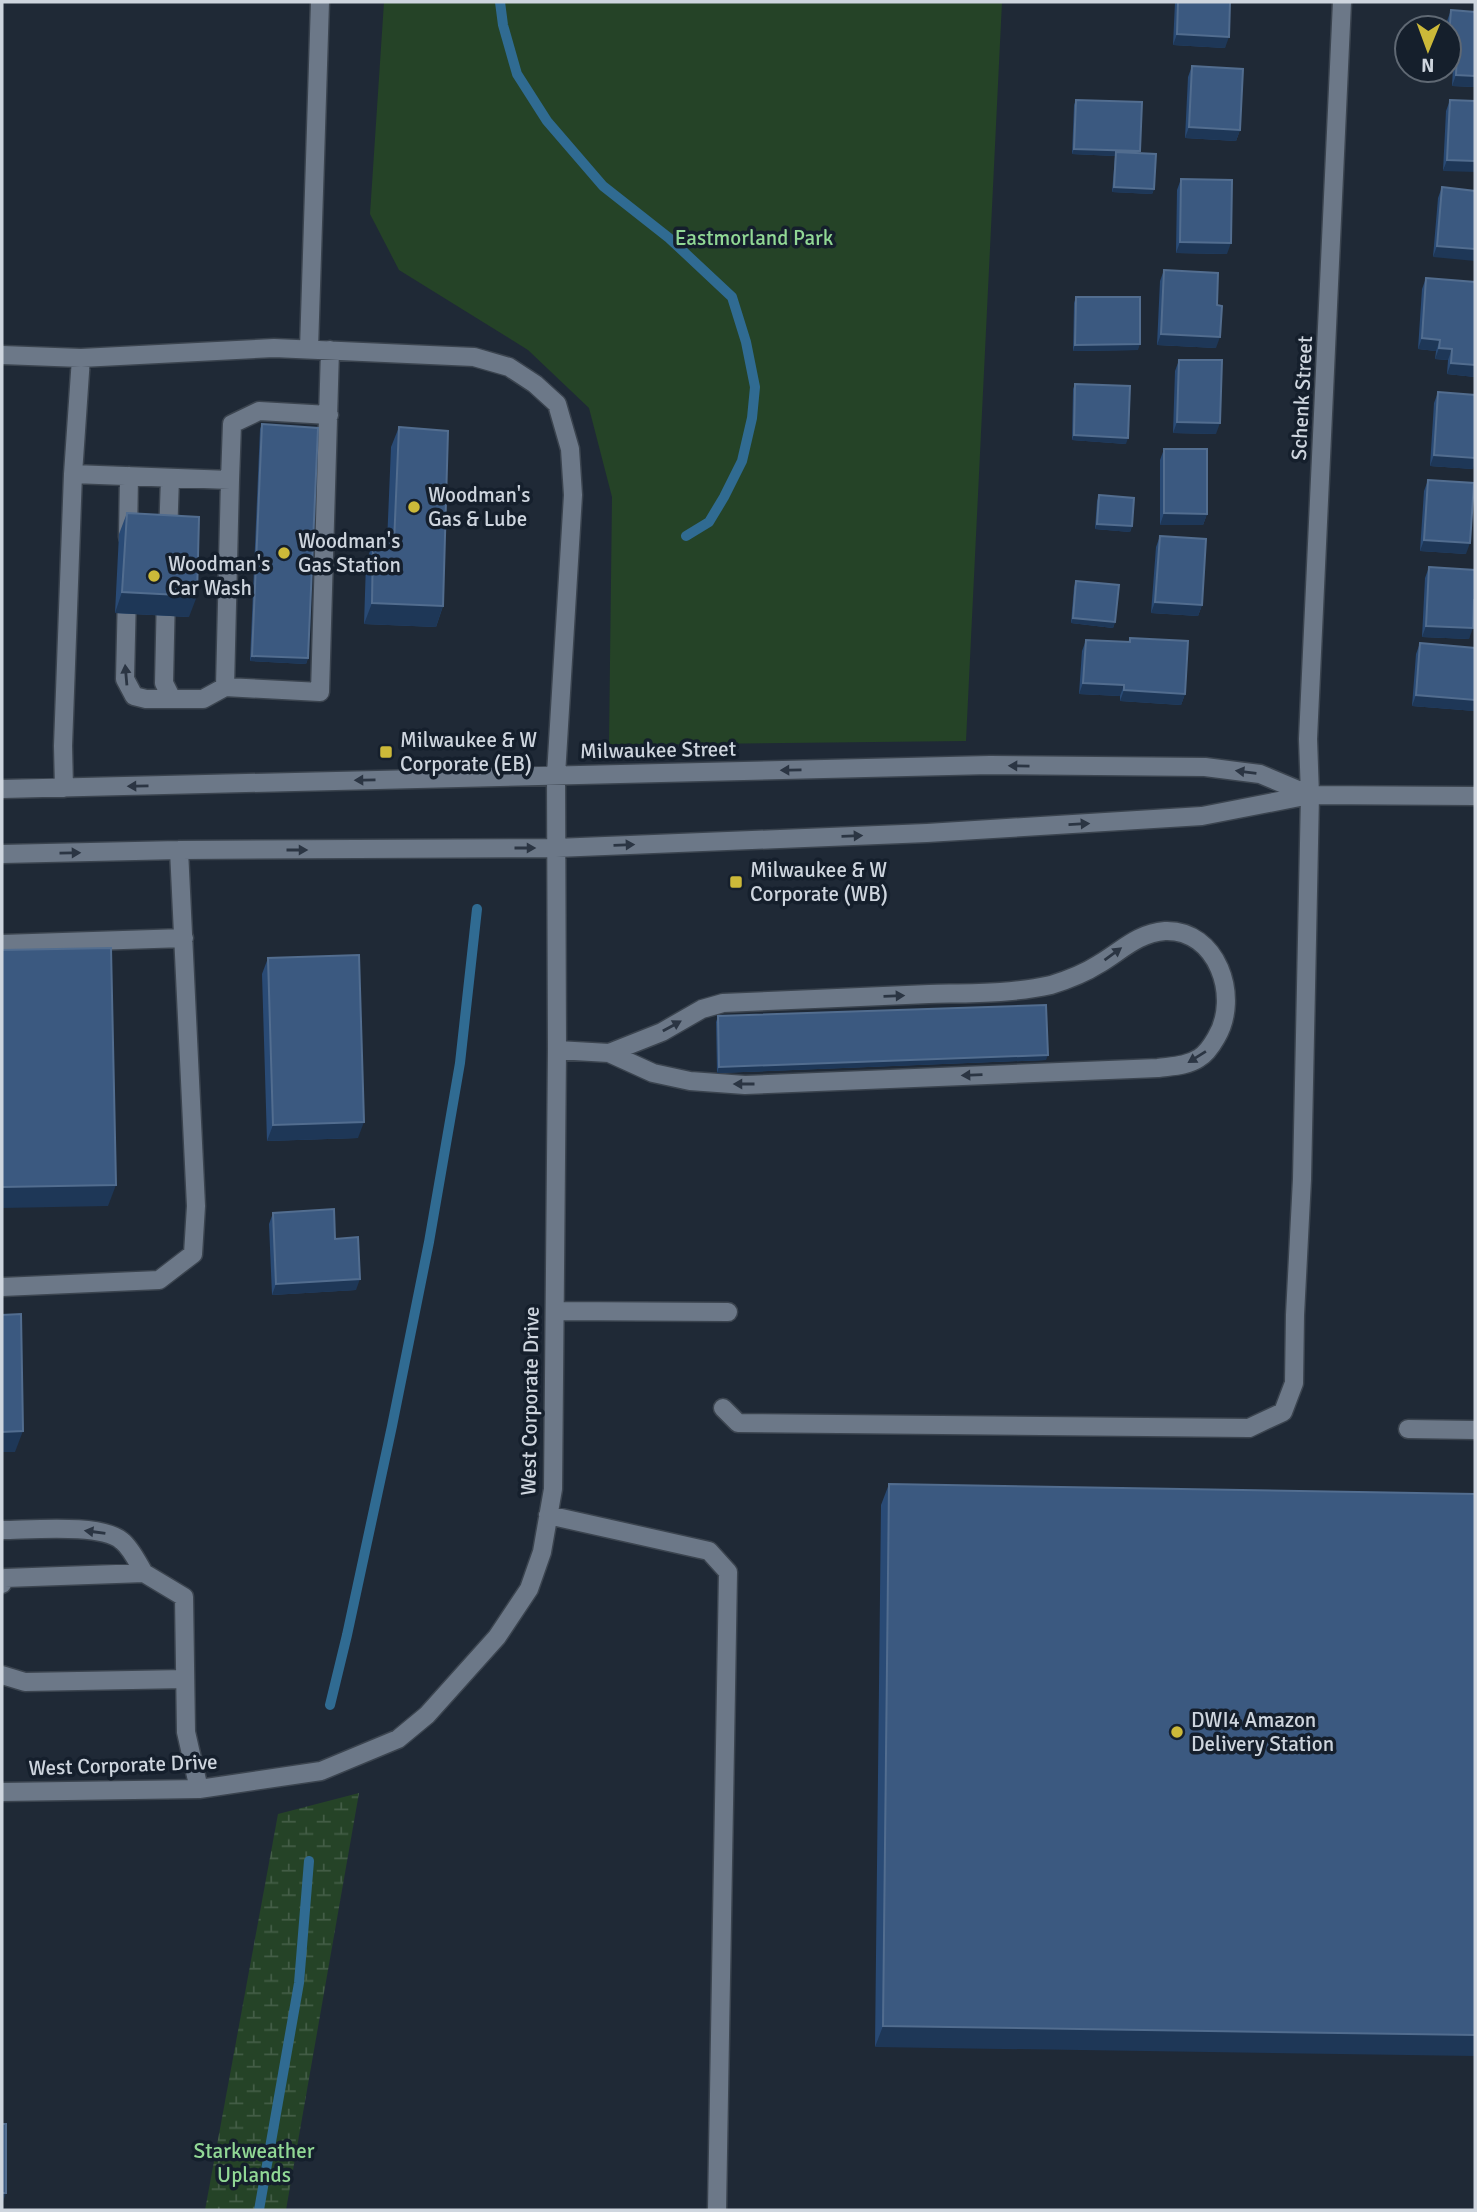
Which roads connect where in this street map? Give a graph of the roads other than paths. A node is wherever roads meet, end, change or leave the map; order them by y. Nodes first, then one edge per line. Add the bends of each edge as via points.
1 (320, 2) edge
2 (1342, 2) edge
3 (309, 349) junction
4 (330, 351) junction
5 (2, 355) edge
6 (81, 358) junction
7 (329, 415) junction
8 (73, 474) junction
9 (129, 476) junction
10 (170, 478) junction
11 (230, 480) junction
12 (225, 687) junction
13 (172, 699) junction
14 (556, 775) junction
15 (64, 788) junction
16 (2, 791) edge
17 (1310, 796) junction
18 (1475, 796) edge
19 (556, 848) junction
20 (179, 850) junction
21 (2, 854) edge
22 (184, 939) junction
23 (2, 944) edge
24 (557, 1050) junction
25 (609, 1053) junction
26 (2, 1287) edge
27 (555, 1311) junction
28 (729, 1312) dead end
29 (723, 1408) dead end
30 (1408, 1429) dead end
31 (1475, 1430) edge
32 (548, 1515) junction
33 (2, 1530) edge
34 (144, 1573) junction
35 (2, 1584) edge
36 (2, 1675) edge
37 (185, 1679) junction
38 (199, 1788) junction
39 (2, 1792) edge
40 (716, 2210) edge

1 - 3 street
2 - 17 street, Schenk Street via 1308,739
3 - 4 street, West Corporate Drive
3 - 6 street, West Corporate Drive
4 - 7 street
4 - 14 street, West Corporate Drive via 474,357 509,367 557,404 570,449 573,495
5 - 6 street, West Corporate Drive
6 - 8 street
7 - 11 street via 260,411 232,424
7 - 12 street via 320,692
8 - 9 street
8 - 15 street
9 - 10 street
13 -> 9 street via 134,695 125,680
10 - 11 street
10 - 13 street via 164,682
11 - 12 street
12 - 13 street via 203,699
14 -> 15 street, Milwaukee Street
17 -> 14 street, Milwaukee Street via 1260,774 1205,767 990,765
14 - 19 street, West Corporate Drive
15 - 16 street, Milwaukee Street
17 - 18 street, Milwaukee Street
19 -> 17 street, Milwaukee Street via 1202,816
17 - 29 street, Schenk Street via 1294,1383 1283,1412 1249,1428 738,1423
20 -> 19 street, Milwaukee Street
19 - 24 street, West Corporate Drive
21 -> 20 street, Milwaukee Street
20 - 22 street
22 - 23 street
22 - 26 street via 196,1206 193,1254 159,1280
24 - 25 street
24 - 27 street, West Corporate Drive
25 -> 25 street via 723,1003 1005,991 1053,984 1090,969 1128,943 1166,931 1181,933 1209,951 1226,982 1228,1000 1220,1031 1200,1058 1158,1068 746,1085 653,1073
27 - 28 street
27 - 32 street, West Corporate Drive via 553,1489
30 - 31 street
32 - 38 street, West Corporate Drive via 529,1589 496,1637 427,1716 398,1739 321,1771
32 - 40 street via 709,1551 727,1572
34 -> 33 street via 123,1541 107,1533
34 - 35 street via 5,1578
34 - 37 street via 184,1597
36 - 37 street via 25,1682
37 - 38 street via 186,1732
38 - 39 street, West Corporate Drive

